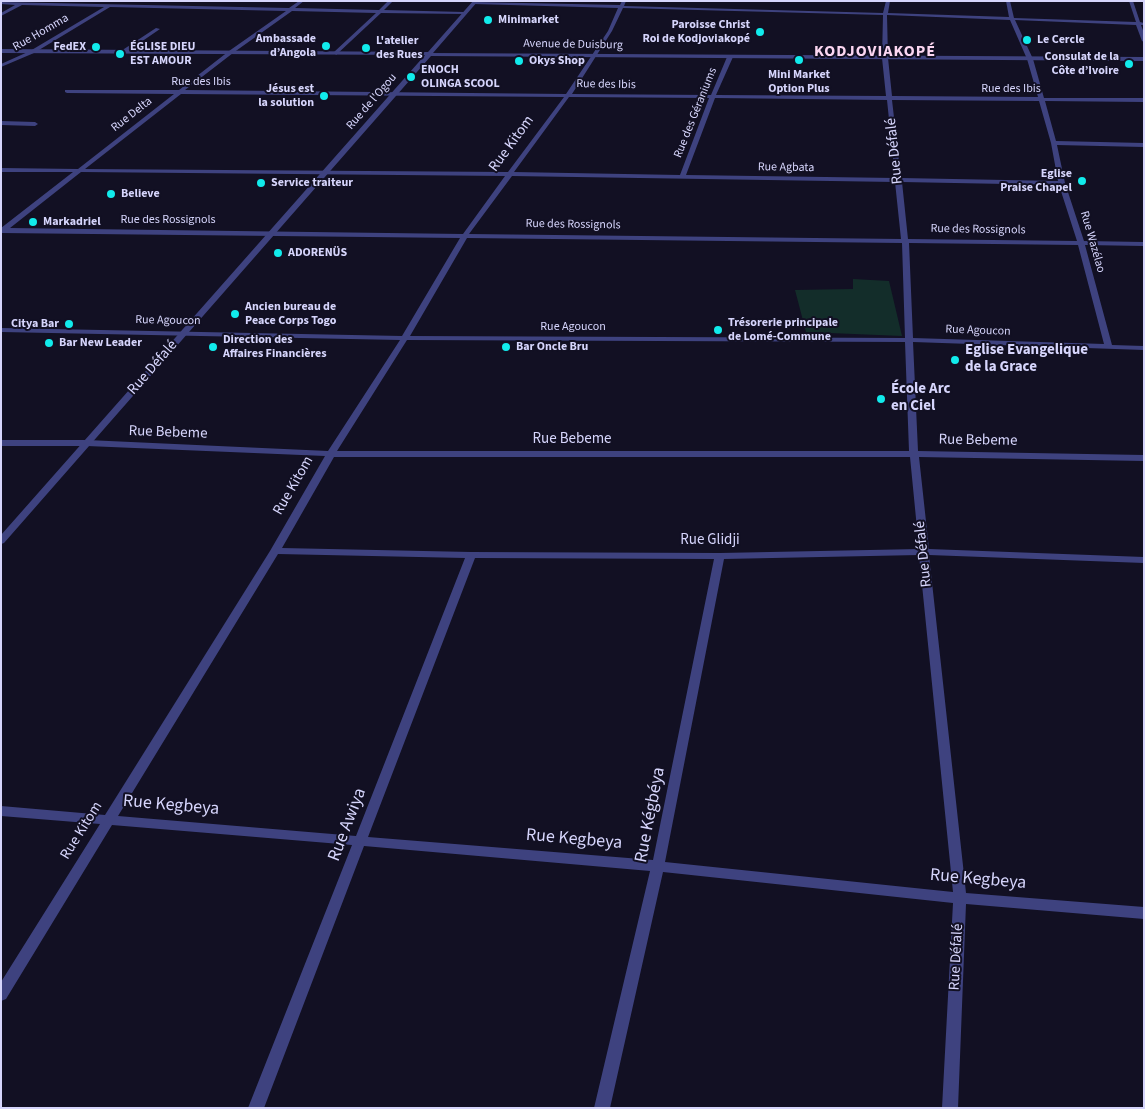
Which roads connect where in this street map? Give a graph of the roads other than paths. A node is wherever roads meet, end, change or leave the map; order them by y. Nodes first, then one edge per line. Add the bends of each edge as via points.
1 (116, 1) edge
2 (302, 1) edge
3 (391, 1) edge
4 (751, 1) edge
5 (888, 1) edge
6 (1008, 1) edge
7 (1131, 1) edge
8 (23, 2) edge
9 (475, 2) edge
10 (1, 3) edge
11 (623, 4) edge
12 (109, 5) junction
13 (294, 8) junction
14 (748, 10) junction
15 (381, 11) junction
16 (464, 13) junction
17 (885, 14) junction
18 (1, 15) edge
19 (1012, 18) junction
20 (1137, 23) junction
21 (1144, 24) edge
22 (158, 30) dead end
23 (1144, 41) edge
24 (1, 51) edge
25 (32, 52) junction
26 (123, 52) junction
27 (231, 52) junction
28 (336, 53) junction
29 (428, 54) junction
30 (594, 55) junction
31 (730, 57) junction
32 (884, 58) junction
33 (1030, 59) junction
34 (1144, 59) edge
35 (1, 66) edge
36 (67, 91) dead end
37 (180, 92) junction
38 (393, 94) junction
39 (568, 95) junction
40 (713, 96) junction
41 (890, 98) junction
42 (1041, 99) junction
43 (1144, 100) edge
44 (1, 123) edge
45 (35, 124) dead end
46 (1054, 143) junction
47 (1144, 145) edge
48 (1, 170) edge
49 (79, 171) junction
50 (324, 172) junction
51 (510, 174) junction
52 (682, 177) junction
53 (898, 181) junction
54 (1062, 183) junction
55 (2, 230) edge
56 (272, 232) junction
57 (465, 235) junction
58 (906, 241) junction
59 (1081, 243) junction
60 (1144, 244) edge
61 (1, 330) edge
62 (184, 332) junction
63 (405, 338) junction
64 (910, 340) junction
65 (1109, 347) junction
66 (1144, 348) edge
67 (1, 443) edge
68 (87, 443) junction
69 (331, 454) junction
70 (914, 454) junction
71 (1144, 458) edge
72 (1, 541) edge
73 (275, 552) junction
74 (924, 552) junction
75 (471, 555) junction
76 (720, 556) junction
77 (1144, 560) edge
78 (1, 811) edge
79 (109, 819) junction
80 (361, 841) junction
81 (658, 866) junction
82 (960, 898) junction
83 (1144, 913) edge
84 (1, 995) edge
85 (256, 1108) edge
86 (602, 1108) edge
87 (950, 1108) edge

1 - 12 street, Rue Homma
2 - 13 street, Rue Delta
3 - 15 street
4 - 14 street
5 - 17 street, Rue Défalé
6 - 19 street, Rue Wazélao
7 - 20 street
8 - 10 street
8 - 12 street
8 - 18 street
9 - 11 street
9 - 16 street, Rue de l'Ogou
11 - 14 street
11 - 30 street, Rue Kitom
12 - 13 street
12 - 25 street, Rue Homma
13 - 15 street
13 - 27 street, Rue Delta
14 - 17 street
15 - 16 street
15 - 28 street
16 - 29 street, Rue de l'Ogou
17 - 19 street
17 - 32 street, Rue Défalé
19 - 20 street
19 - 33 street, Rue Wazélao
20 - 21 street
20 - 23 street
22 - 26 street
24 - 25 street, Avenue de Duisburg
25 - 26 street, Avenue de Duisburg
25 - 35 street, Rue Homma
26 - 27 street, Avenue de Duisburg
27 - 28 street, Avenue de Duisburg
27 - 37 street, Rue Delta
28 - 29 street, Avenue de Duisburg
29 - 30 street, Avenue de Duisburg
29 - 38 street, Rue de l'Ogou
30 - 31 street, Avenue de Duisburg
30 - 39 street, Rue Kitom
31 - 32 street, Avenue de Duisburg
31 - 40 street, Rue des Géraniums
32 - 33 street, Avenue de Duisburg
32 - 41 street, Rue Défalé
33 - 34 street, Avenue de Duisburg
33 - 42 street, Rue Wazélao
36 - 37 street, Rue des Ibis
37 - 38 street, Rue des Ibis
37 - 49 street, Rue Delta
38 - 39 street, Rue des Ibis
38 - 50 street, Rue de l'Ogou
39 - 40 street, Rue des Ibis
39 - 51 street, Rue Kitom
40 - 41 street, Rue des Ibis
40 - 52 street, Rue des Géraniums
41 - 42 street, Rue des Ibis
41 - 53 street, Rue Défalé
42 - 43 street, Rue des Ibis
42 - 46 street, Rue Wazélao
44 - 45 street
46 - 47 street
46 - 54 street, Rue Wazélao
48 - 49 street, Rue Agbata
49 - 50 street, Rue Agbata
49 - 55 street, Rue Delta
50 - 51 street, Rue Agbata
50 - 56 street, Rue Défalé
51 - 52 street, Rue Agbata
51 - 57 street, Rue Kitom
52 - 53 street, Rue Agbata
53 - 54 street, Rue Agbata
53 - 58 street, Rue Défalé
54 - 59 street, Rue Wazélao
55 - 56 street, Rue des Rossignols
56 - 57 street, Rue des Rossignols
56 - 62 street, Rue Défalé
57 - 58 street, Rue des Rossignols
57 - 63 street, Rue Kitom
58 - 59 street, Rue des Rossignols
58 - 64 street, Rue Défalé
59 - 60 street, Rue des Rossignols
59 - 65 street, Rue Wazélao
61 - 62 street, Rue Agoucon
62 - 63 street, Rue Agoucon
62 - 68 street, Rue Défalé
63 - 64 street, Rue Agoucon
63 - 69 street, Rue Kitom
64 - 65 street, Rue Agoucon
64 - 70 street, Rue Défalé
65 - 66 street, Rue Agoucon
67 - 68 street, Rue Bebeme
68 - 69 street, Rue Bebeme
68 - 72 street, Rue Défalé
69 - 70 street, Rue Bebeme
69 - 73 street, Rue Kitom
70 - 71 street, Rue Bebeme
70 - 74 street, Rue Défalé
73 - 75 street, Rue Glidji
73 - 79 street, Rue Kitom
74 - 76 street, Rue Glidji
74 - 77 street, Rue Glidji
74 - 82 street, Rue Défalé
75 - 76 street, Rue Glidji
75 - 80 street, Rue Awiya
76 - 81 street, Rue Kégbéya
78 - 79 street, Rue Kegbeya
79 - 80 street, Rue Kegbeya
79 - 84 street, Rue Kitom
80 - 81 street, Rue Kegbeya
80 - 85 street, Rue Awiya
81 - 82 street, Rue Kegbeya
81 - 86 street, Rue Kégbéya
82 - 83 street, Rue Kegbeya
82 - 87 street, Rue Défalé

